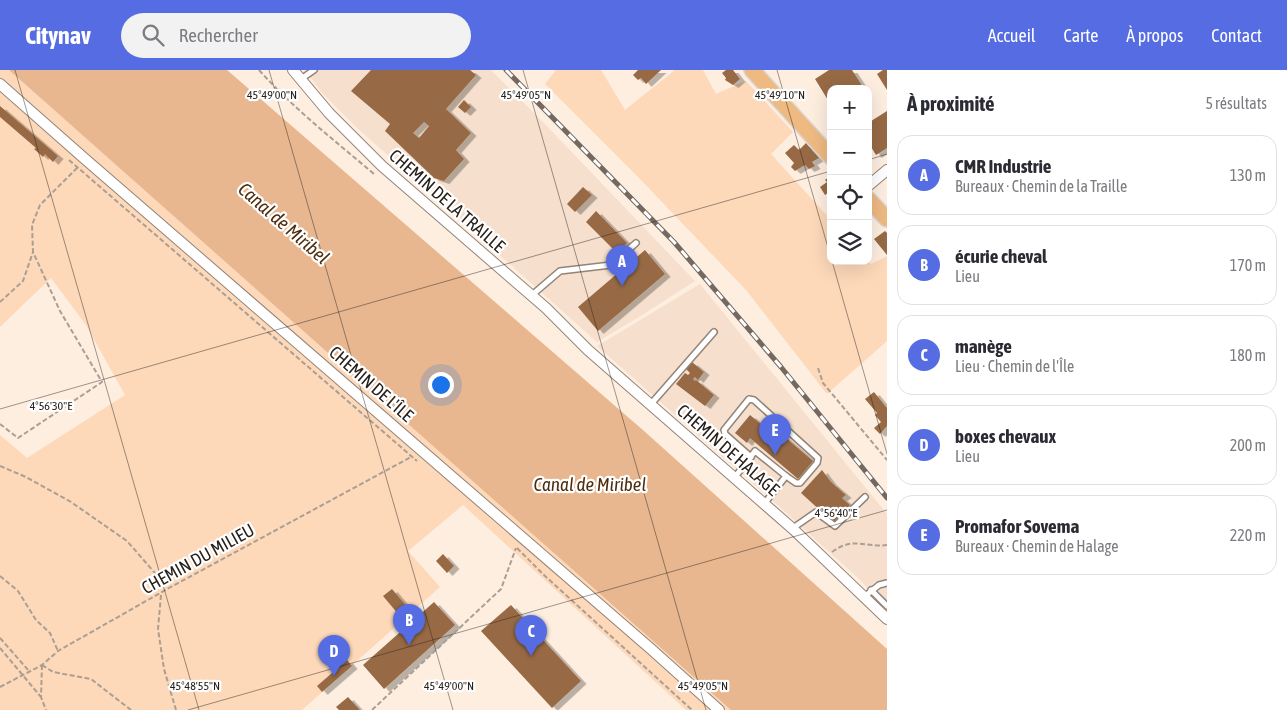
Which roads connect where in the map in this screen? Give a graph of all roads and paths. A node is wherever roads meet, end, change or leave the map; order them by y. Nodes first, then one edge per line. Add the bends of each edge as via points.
1 (292, 70) edge
2 (314, 70) edge
3 (752, 70) edge
4 (300, 79) junction
5 (0, 84) edge
6 (827, 153) edge
7 (78, 168) dead end
8 (887, 170) edge
9 (872, 183) edge
10 (872, 203) edge
11 (887, 219) edge
12 (636, 243) dead end
13 (33, 252) junction
14 (531, 296) junction
15 (0, 302) edge
16 (714, 332) dead end
17 (588, 350) joint
18 (818, 368) dead end
19 (651, 405) junction
20 (0, 424) edge
21 (411, 457) dead end
22 (751, 457) junction
23 (887, 460) edge
24 (0, 466) edge
25 (786, 476) junction
26 (735, 478) junction
27 (865, 497) dead end
28 (764, 504) junction
29 (793, 529) junction
30 (887, 545) edge
31 (825, 558) junction
32 (0, 576) edge
33 (887, 583) edge
34 (169, 588) junction
35 (161, 594) junction
36 (867, 594) junction
37 (887, 606) edge
38 (887, 619) edge
39 (0, 638) edge
40 (0, 648) edge
41 (58, 651) junction
42 (42, 665) junction
43 (30, 671) junction
44 (23, 674) junction
45 (0, 687) edge
46 (41, 697) junction
47 (46, 710) edge
48 (132, 710) edge
49 (176, 710) edge
50 (372, 710) edge
51 (692, 710) edge
52 (719, 710) edge

1 - 4 street, CHEMIN DE LA TRAILLE
2 - 4 lane
3 - 6 main road
4 - 14 street, CHEMIN DE LA TRAILLE via 328,113 382,166
5 - 52 street, CHEMIN DE L'ÎLE
7 - 13 path via 40,205 32,225
8 - 9 street
10 - 11 main road
12 - 14 lane via 611,265 560,271
13 - 15 path via 23,281
13 - 20 path via 60,311 102,382 18,438
14 - 17 street, CHEMIN DE LA TRAILLE
16 - 19 lane
17 - 19 street, CHEMIN DE HALAGE
18 - 23 path via 822,383
19 - 26 street, CHEMIN DE HALAGE
21 - 34 path, CHEMIN DU MILIEU
22 - 25 lane via 755,451
22 - 25 lane via 724,430 750,399 818,458 800,483
22 - 26 lane
24 - 34 path via 71,502 127,541
25 - 28 lane
26 - 28 street, CHEMIN DE HALAGE
27 - 29 lane via 835,526 816,512
28 - 29 street, CHEMIN DE HALAGE
29 - 31 street, CHEMIN DE HALAGE
30 - 31 path via 852,543 836,549
31 - 36 street, CHEMIN DE HALAGE
32 - 41 path via 18,591 36,620 50,633
33 - 36 lane
34 - 35 path, CHEMIN DU MILIEU
35 - 41 path, CHEMIN DU MILIEU
35 - 49 path via 158,629 164,669
36 - 37 lane
36 - 38 street, CHEMIN DE HALAGE
39 - 43 path
40 - 44 path
41 - 42 path, CHEMIN DU MILIEU
42 - 43 path, CHEMIN DU MILIEU
42 - 46 path
42 - 48 path via 53,672 91,679
43 - 44 path, CHEMIN DU MILIEU
44 - 45 path, CHEMIN DU MILIEU
44 - 46 path
46 - 47 path
50 - 51 path via 501,589 517,548

